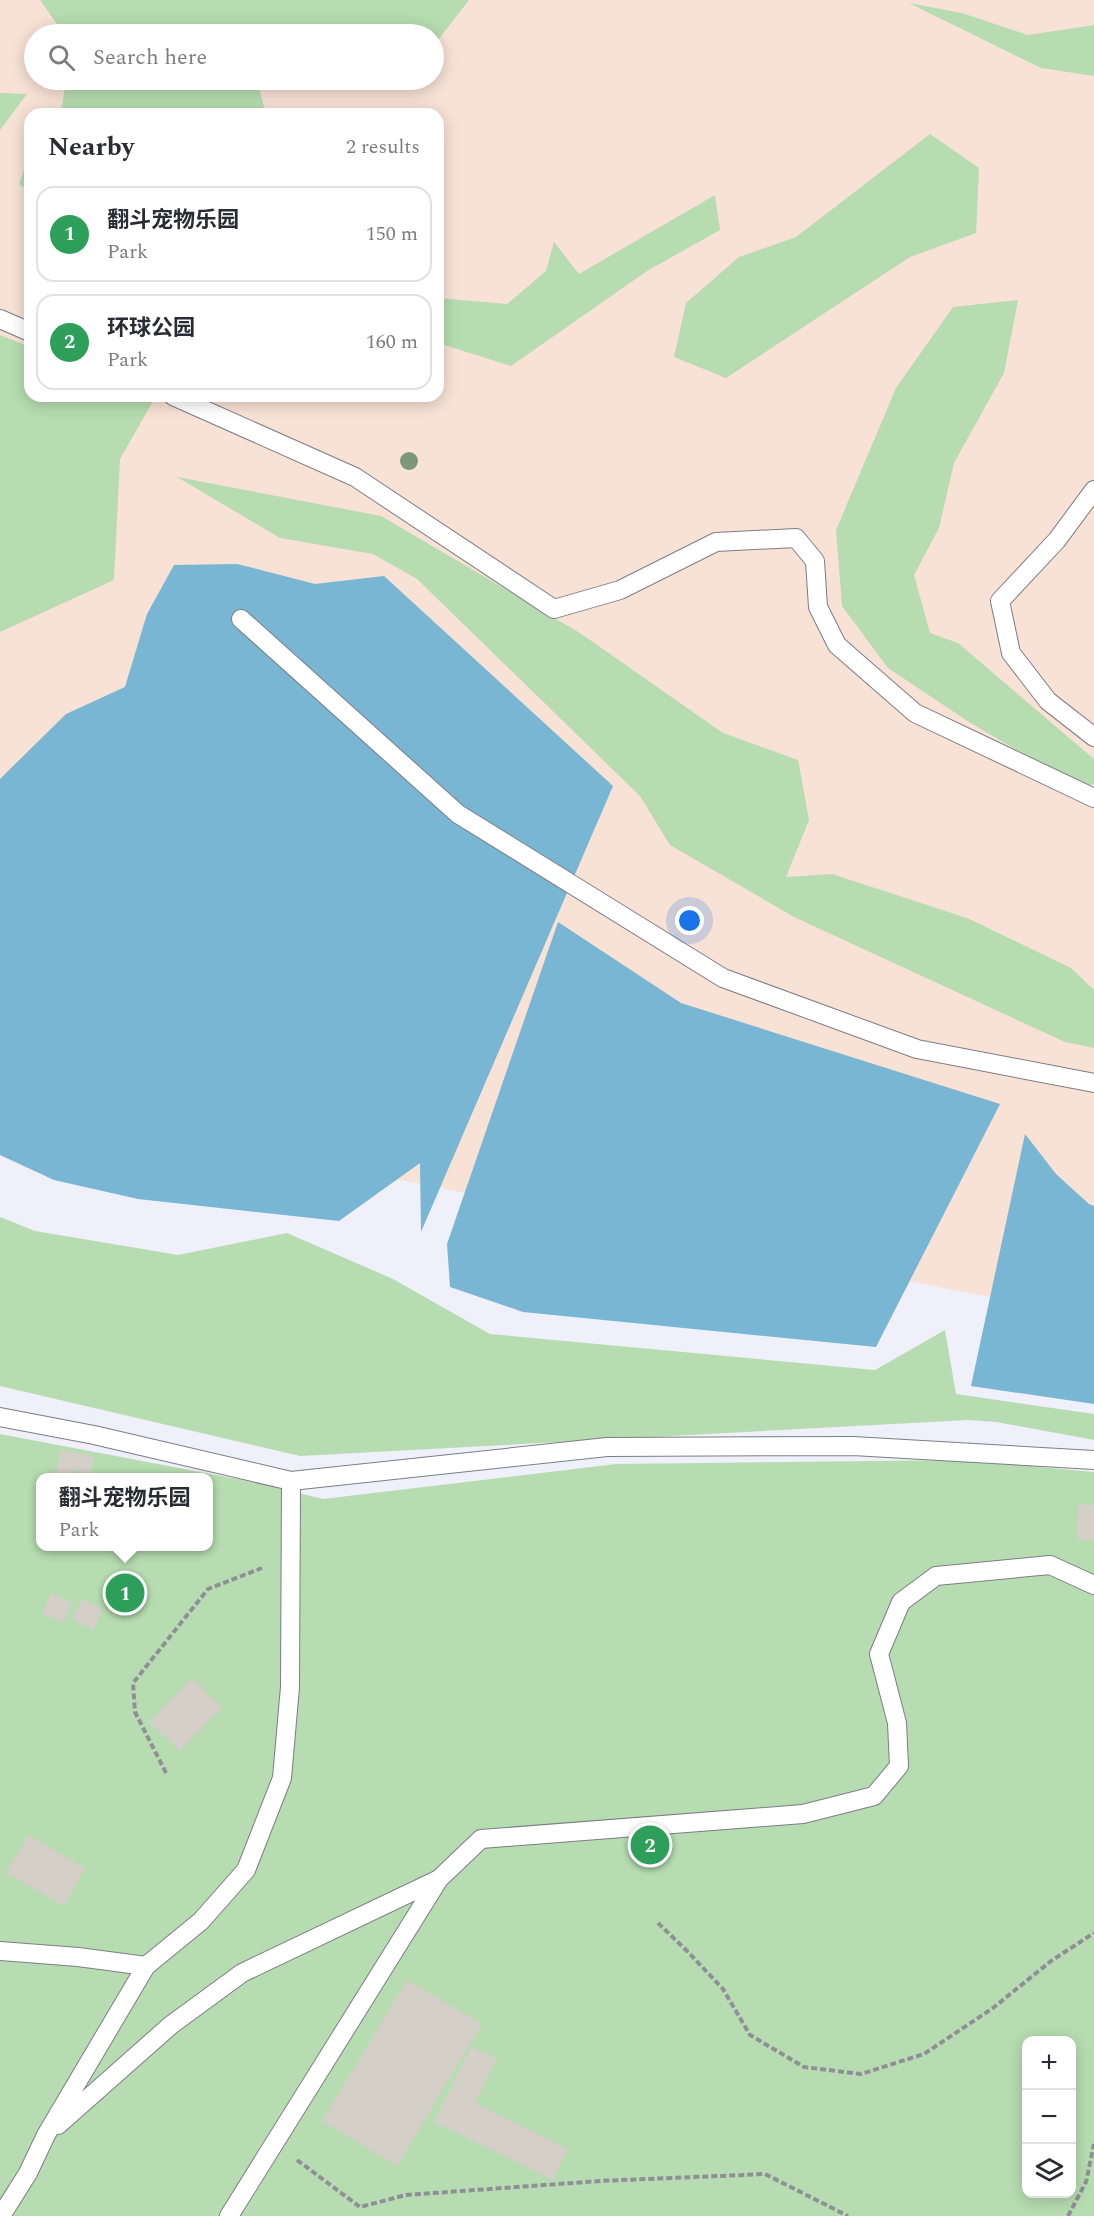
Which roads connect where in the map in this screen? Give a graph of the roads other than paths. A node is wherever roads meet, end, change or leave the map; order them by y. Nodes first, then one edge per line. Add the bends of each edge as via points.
1 (0, 319) edge
2 (24, 329) edge
3 (186, 402) edge
4 (1094, 490) edge
5 (241, 619) dead end
6 (1094, 737) edge
7 (1094, 798) edge
8 (1094, 1083) edge
9 (0, 1417) edge
10 (1094, 1460) edge
11 (291, 1481) junction
12 (1094, 1585) edge
13 (439, 1879) junction
14 (0, 1951) edge
15 (146, 1966) junction
16 (46, 2135) junction
17 (1, 2216) edge
18 (229, 2216) edge

1 - 2 lane
3 - 7 lane via 355,477 554,609 620,590 716,542 796,538 815,561 818,607 837,645 915,713
4 - 6 lane via 1057,540 999,601 1011,653 1048,701
5 - 8 lane via 458,814 723,978 917,1049
9 - 11 lane
10 - 11 lane via 853,1446 607,1447
11 - 15 lane via 290,1687 282,1778 246,1870 201,1921
12 - 13 lane via 1050,1565 936,1576 901,1602 879,1654 897,1723 899,1766 874,1796 803,1814 481,1839
13 - 16 lane via 242,1973 171,2025
13 - 18 lane
14 - 15 lane
15 - 16 lane
16 - 17 lane

